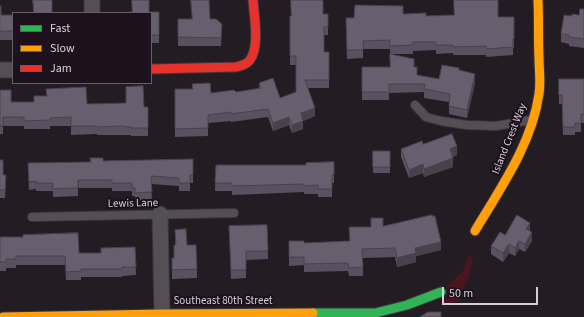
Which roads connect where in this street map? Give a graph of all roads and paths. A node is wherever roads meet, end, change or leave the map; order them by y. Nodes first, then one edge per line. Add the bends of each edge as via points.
1 (92, 0) edge
2 (253, 0) edge
3 (538, 0) edge
4 (92, 12) edge
5 (152, 69) edge
6 (0, 70) edge
7 (12, 70) edge
8 (415, 105) dead end
9 (532, 120) junction
10 (234, 213) dead end
11 (160, 214) junction
12 (32, 217) dead end
13 (474, 231) dead end
14 (441, 292) dead end
15 (162, 314) junction
16 (375, 315) edge
17 (2, 317) edge

1 - 4 street
2 - 5 street via 255,42 250,60 236,67
3 - 9 street, Island Crest Way via 540,83
6 - 7 street
8 - 9 lane via 426,117 467,125 496,126
9 - 13 street, Island Crest Way via 505,182
10 - 11 lane, Lewis Lane
11 - 12 lane, Lewis Lane
11 - 15 street
14 - 16 street, Southeast 80th Street
15 - 16 street, Southeast 80th Street
15 - 17 street, Southeast 80th Street

